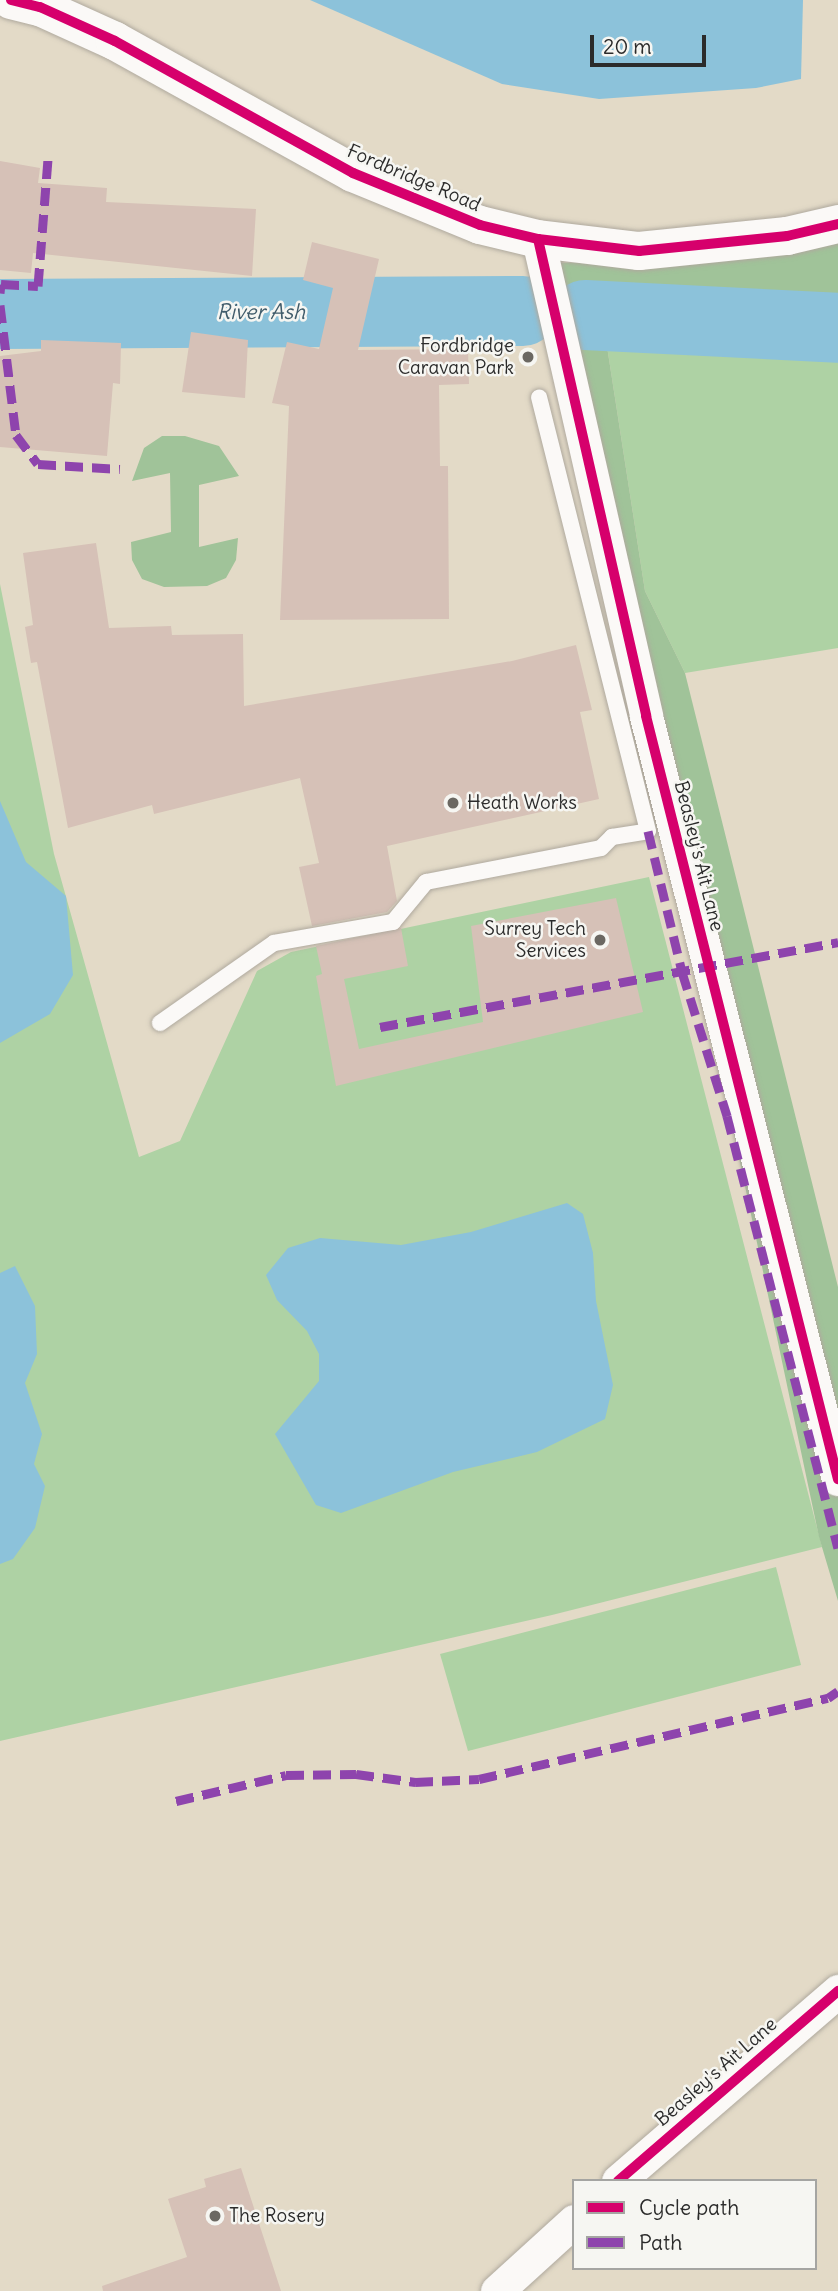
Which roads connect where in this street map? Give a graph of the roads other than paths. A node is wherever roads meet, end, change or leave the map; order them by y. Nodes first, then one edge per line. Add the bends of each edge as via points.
1 (11, 0) edge
2 (838, 224) edge
3 (538, 239) junction
4 (540, 398) dead end
5 (160, 1023) dead end
6 (838, 1479) edge
7 (838, 1991) edge
8 (620, 2179) edge
9 (572, 2223) edge
10 (497, 2291) edge

1 - 3 street, Fordbridge Road via 40,6 115,41 353,173 480,225
2 - 3 street, Fordbridge Road via 787,236 639,251
3 - 6 street, Beasley's Ait Lane via 646,716
4 - 5 lane via 648,831 612,836 601,848 426,883 393,922 274,943
7 - 8 street, Beasley's Ait Lane
9 - 10 street

